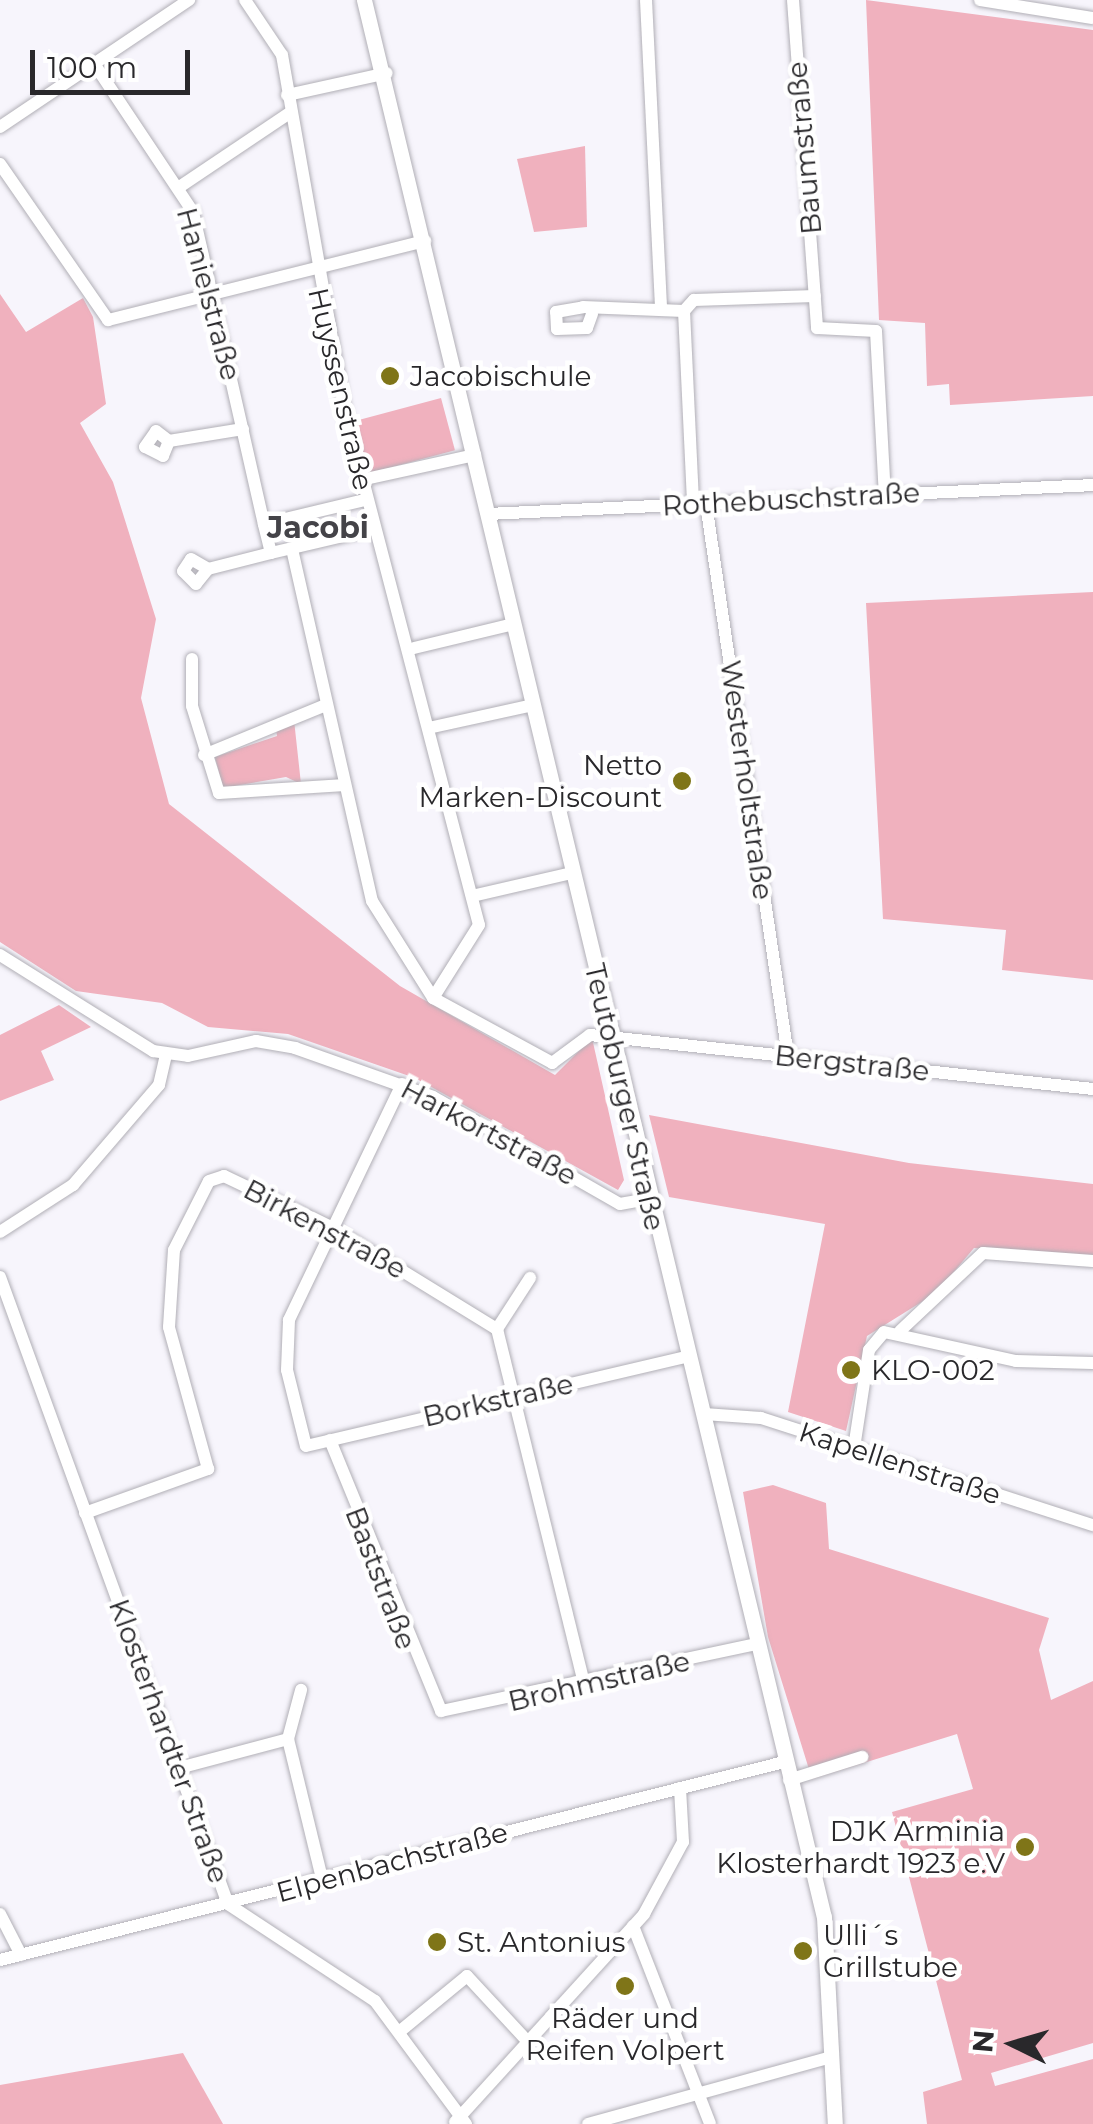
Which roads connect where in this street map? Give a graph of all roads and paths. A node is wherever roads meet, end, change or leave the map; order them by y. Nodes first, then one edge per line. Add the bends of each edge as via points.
1 (189, 0) edge
2 (245, 0) edge
3 (364, 0) edge
4 (373, 0) edge
5 (646, 0) edge
6 (793, 0) edge
7 (980, 0) edge
8 (1093, 18) edge
9 (96, 65) junction
10 (387, 73) junction
11 (288, 95) junction
12 (290, 112) junction
13 (0, 127) edge
14 (0, 164) edge
15 (178, 188) junction
16 (425, 241) junction
17 (313, 268) junction
18 (212, 295) junction
19 (815, 296) junction
20 (661, 310) junction
21 (684, 310) junction
22 (592, 314) dead end
23 (243, 429) junction
24 (170, 441) dead end
25 (474, 455) junction
26 (361, 480) junction
27 (1093, 485) edge
28 (885, 495) junction
29 (366, 500) junction
30 (700, 504) junction
31 (488, 514) junction
32 (264, 524) junction
33 (373, 529) junction
34 (292, 549) junction
35 (271, 554) junction
36 (208, 569) dead end
37 (514, 624) junction
38 (414, 648) junction
39 (192, 658) dead end
40 (326, 705) junction
41 (533, 705) junction
42 (433, 727) junction
43 (204, 755) junction
44 (345, 785) junction
45 (572, 873) junction
46 (472, 896) junction
47 (0, 954) edge
48 (434, 998) junction
49 (611, 1037) junction
50 (166, 1055) junction
51 (788, 1056) junction
52 (402, 1084) junction
53 (1093, 1089) edge
54 (648, 1200) junction
55 (332, 1227) junction
56 (0, 1232) edge
57 (1093, 1260) edge
58 (0, 1277) edge
59 (530, 1278) dead end
60 (497, 1329) junction
61 (900, 1330) junction
62 (689, 1356) junction
63 (1093, 1363) edge
64 (517, 1396) junction
65 (704, 1414) junction
66 (330, 1440) junction
67 (854, 1448) junction
68 (85, 1513) junction
69 (1093, 1525) edge
70 (757, 1644) junction
71 (584, 1682) junction
72 (301, 1690) dead end
73 (441, 1710) joint
74 (288, 1739) junction
75 (862, 1757) dead end
76 (784, 1762) junction
77 (178, 1768) junction
78 (789, 1780) junction
79 (680, 1788) junction
80 (322, 1878) junction
81 (228, 1904) junction
82 (0, 1914) edge
83 (633, 1926) junction
84 (21, 1956) junction
85 (0, 1960) edge
86 (398, 2032) junction
87 (529, 2042) junction
88 (832, 2057) junction
89 (702, 2093) junction
90 (460, 2122) edge
91 (588, 2124) edge
92 (710, 2124) edge
93 (836, 2124) edge

1 - 9 street
2 - 11 street, Huyssenstraße via 282,55
3 - 10 main road, Teutoburger Straße
4 - 10 main road, Teutoburger Straße
5 - 20 street
6 - 19 street, Baumstraße
7 - 8 street
9 - 13 street
9 - 15 street, Hanielstraße
10 - 11 street
10 - 16 main road, Teutoburger Straße
11 - 12 street, Huyssenstraße
12 - 15 street
12 - 17 street, Huyssenstraße
14 - 18 street via 112,320
15 - 18 street, Hanielstraße
16 - 17 street
16 - 25 main road, Teutoburger Straße
17 - 18 street
17 - 26 street, Huyssenstraße
18 - 23 street, Hanielstraße
19 - 21 street via 694,300
19 - 28 street, Baumstraße via 820,332 876,332
20 - 21 street
20 - 22 street
21 - 30 street, Westerholtstraße
23 - 24 street
23 - 32 street, Hanielstraße
25 - 26 street
25 - 31 main road, Teutoburger Straße
26 - 29 street, Huyssenstraße
27 - 28 street, Rothebuschstraße
28 - 30 street, Rothebuschstraße
29 - 32 street
29 - 33 street, Huyssenstraße
30 - 31 street, Rothebuschstraße
30 - 51 street, Westerholtstraße
31 - 37 main road, Teutoburger Straße
32 - 35 street, Hanielstraße
33 - 34 street
33 - 38 street, Huyssenstraße via 399,638
34 - 35 street
34 - 40 street
35 - 36 street
37 - 38 street
37 - 41 main road, Teutoburger Straße
38 - 42 street, Huyssenstraße
39 - 43 street
40 - 43 street
40 - 44 street
41 - 42 street
41 - 45 main road, Teutoburger Straße
42 - 46 street, Huyssenstraße
43 - 44 street via 210,782 226,794
44 - 48 street via 372,901
45 - 46 street
45 - 49 main road, Teutoburger Straße
46 - 48 street, Huyssenstraße via 478,932
47 - 50 street
48 - 49 street via 552,1064 580,1038
49 - 51 street, Bergstraße
49 - 54 main road, Teutoburger Straße
50 - 52 street, Harkortstraße via 264,1041
50 - 56 street via 158,1085 73,1185
51 - 53 street, Bergstraße
52 - 54 street, Harkortstraße via 620,1204
52 - 55 street
54 - 62 main road, Teutoburger Straße
55 - 60 street, Birkenstraße
55 - 66 street, Borkstraße via 285,1342 306,1446
55 - 68 street, Birkenstraße via 224,1176 209,1181 174,1250 169,1328 208,1470
57 - 61 street via 982,1253
58 - 68 street, Klosterhardter Straße
59 - 60 street
60 - 64 street
61 - 63 street via 1016,1360
61 - 67 street via 871,1345
62 - 64 street, Borkstraße
62 - 65 main road, Teutoburger Straße
64 - 66 street, Borkstraße
64 - 71 street
65 - 67 street, Kapellenstraße via 743,1413
65 - 70 main road, Teutoburger Straße
66 - 73 street, Baststraße
67 - 69 street, Kapellenstraße
68 - 77 street, Klosterhardter Straße
70 - 71 street, Brohmstraße
70 - 76 main road, Teutoburger Straße
71 - 73 street, Brohmstraße
72 - 74 street
74 - 77 street
74 - 80 street
75 - 78 street
76 - 78 main road, Teutoburger Straße
76 - 79 street, Elpenbachstraße
77 - 81 street, Klosterhardter Straße
78 - 88 main road, Teutoburger Straße via 826,1933
79 - 80 street, Elpenbachstraße
79 - 83 street via 683,1842
80 - 81 street, Elpenbachstraße
81 - 84 street, Elpenbachstraße
81 - 86 street, Klosterhardter Straße via 358,1988
82 - 84 street
83 - 87 street
83 - 89 street
84 - 85 street, Elpenbachstraße
86 - 87 street via 467,1976
86 - 90 street, Klosterhardter Straße
87 - 90 street
88 - 89 street
88 - 93 main road, Teutoburger Straße
89 - 91 street
89 - 92 street

